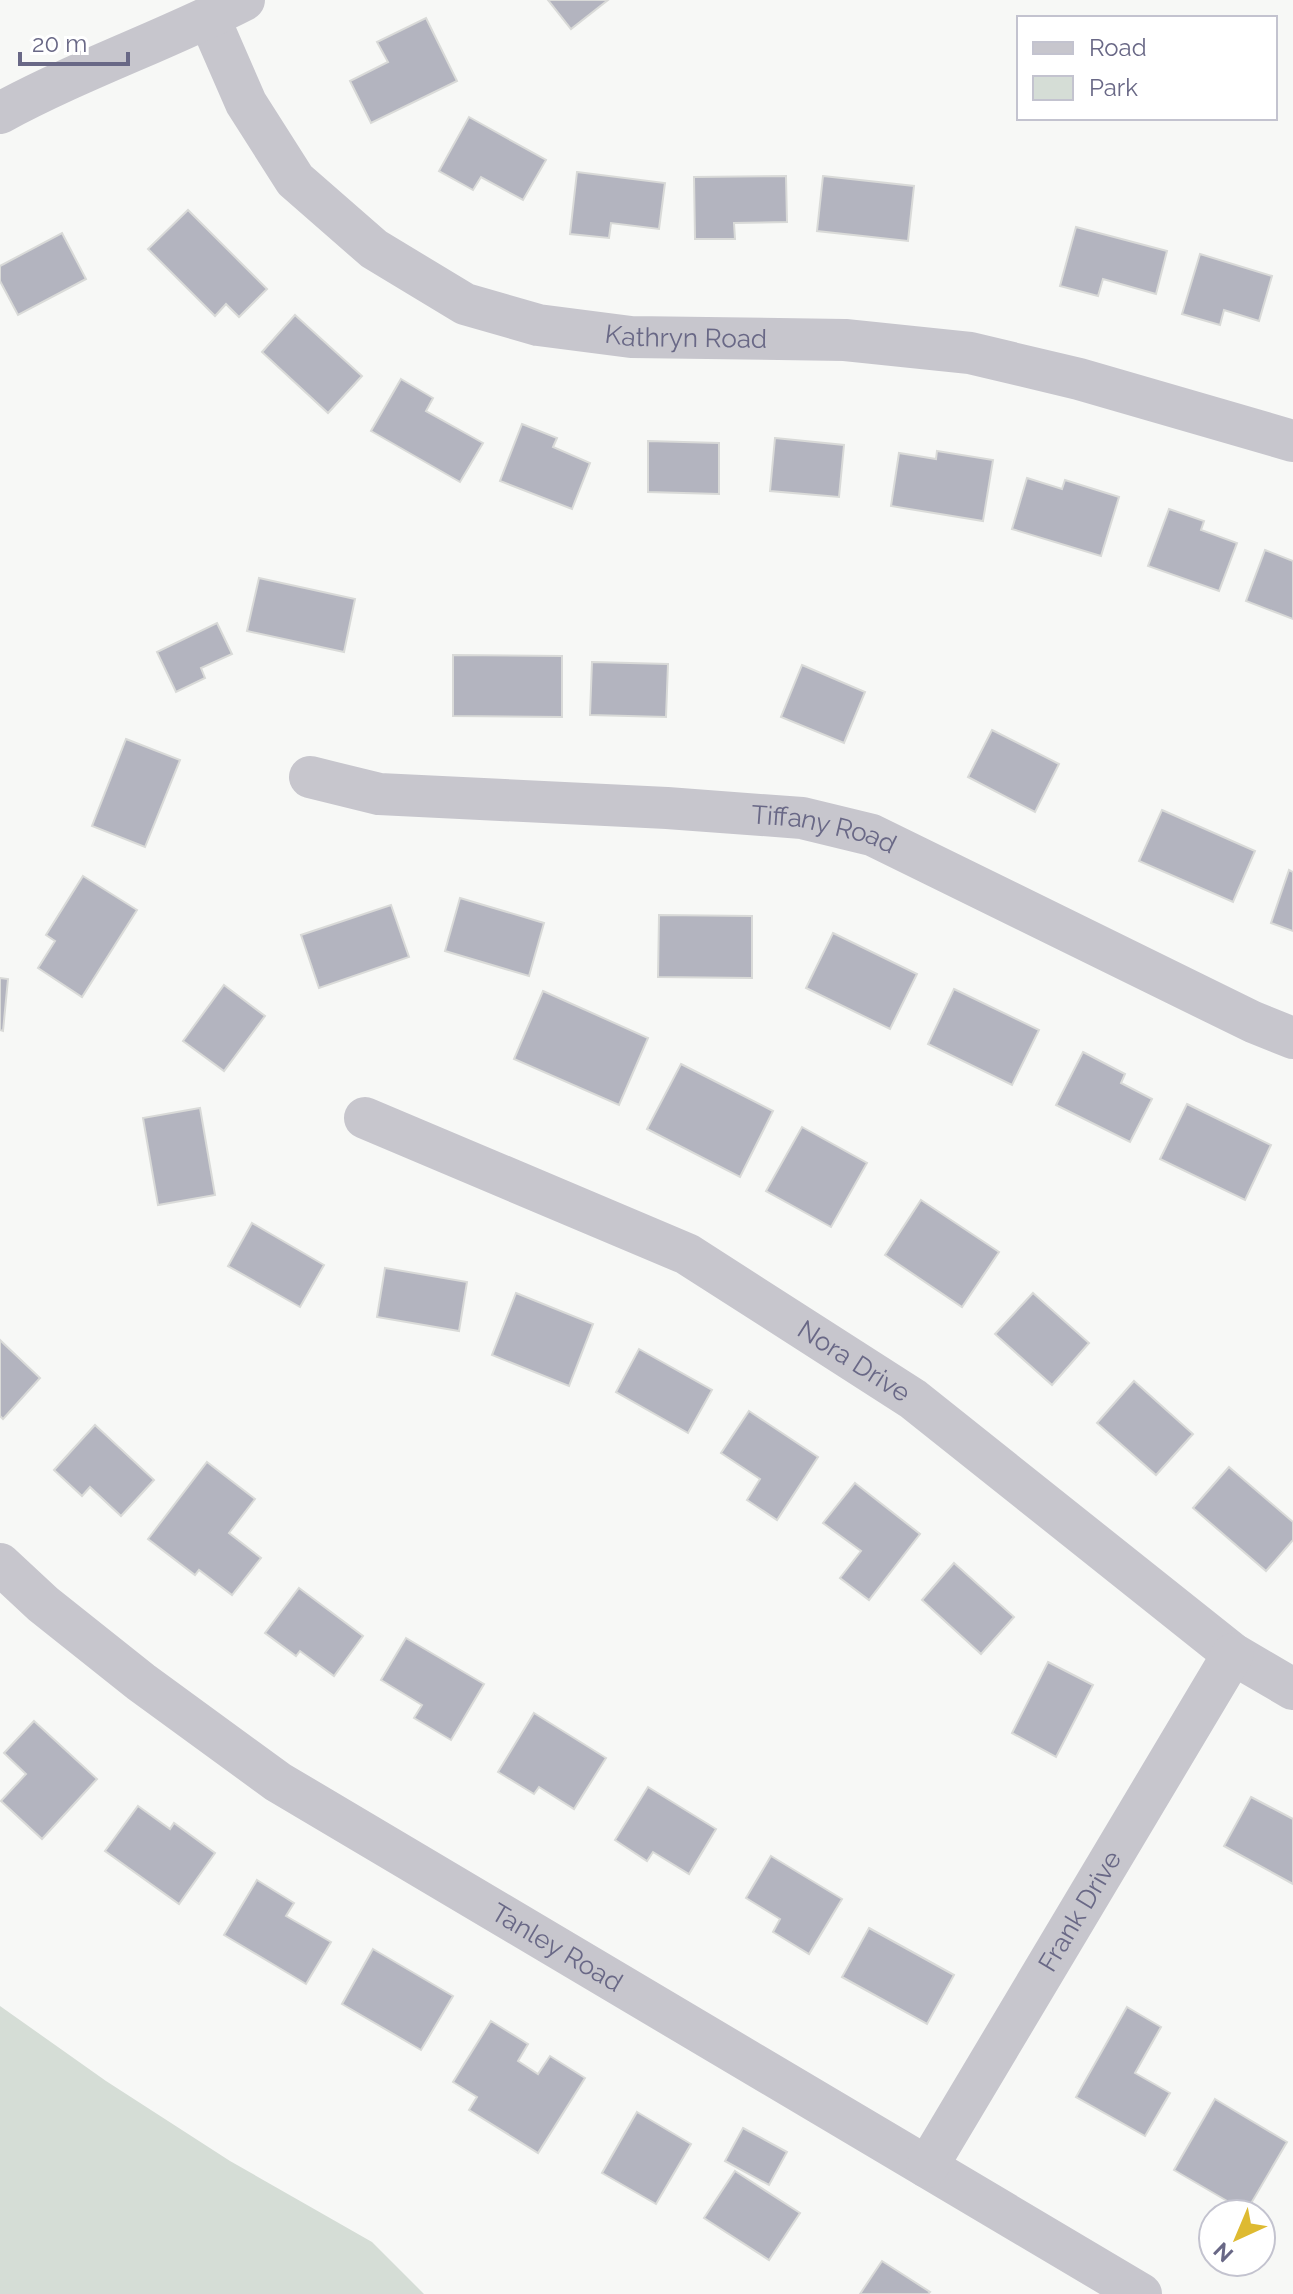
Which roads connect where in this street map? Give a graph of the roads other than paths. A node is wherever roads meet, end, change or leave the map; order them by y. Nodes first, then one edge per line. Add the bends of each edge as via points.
1 (227, 9) edge
2 (0, 113) edge
3 (1293, 441) edge
4 (310, 777) dead end
5 (1293, 1038) edge
6 (365, 1118) dead end
7 (0, 1564) edge
8 (1233, 1654) junction
9 (1293, 1689) edge
10 (927, 2167) junction
11 (1141, 2294) edge

1 - 2 street
1 - 3 street, Kathryn Road via 246,103 295,180 374,249 465,304 538,325 631,337 845,340 970,353
4 - 5 street, Tiffany Road via 379,794 802,818 872,835
6 - 8 street, Nora Drive via 687,1254 913,1399
7 - 10 street, Tanley Road via 141,1682 278,1782
8 - 9 street, Nora Drive
8 - 10 street, Frank Drive
10 - 11 street, Tanley Road

